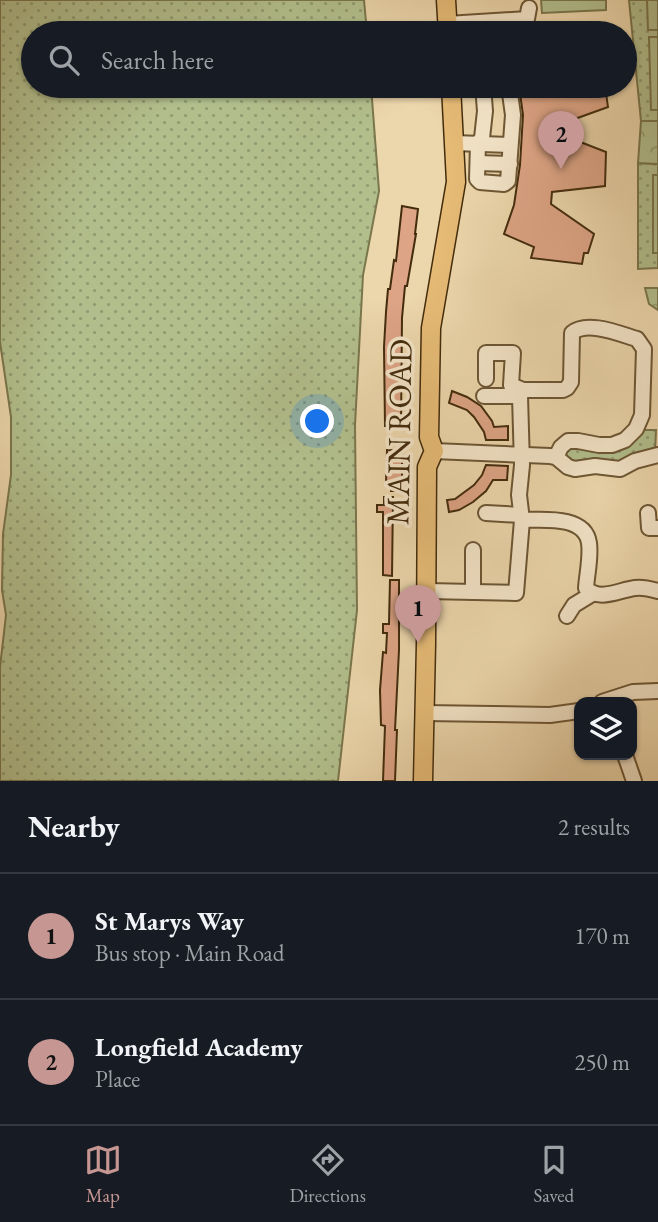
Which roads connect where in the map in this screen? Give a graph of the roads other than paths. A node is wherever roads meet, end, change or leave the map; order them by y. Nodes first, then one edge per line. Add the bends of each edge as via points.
1 (446, 0) edge
2 (529, 8) dead end
3 (447, 21) edge
4 (521, 21) edge
5 (452, 98) edge
6 (484, 98) edge
7 (511, 98) edge
8 (454, 143) junction
9 (478, 143) junction
10 (510, 145) junction
11 (486, 379) dead end
12 (522, 393) junction
13 (484, 396) dead end
14 (434, 451) junction
15 (522, 454) junction
16 (658, 455) edge
17 (556, 457) junction
18 (485, 513) dead end
19 (648, 513) dead end
20 (522, 517) junction
21 (658, 528) edge
22 (473, 550) dead end
23 (426, 591) junction
24 (658, 591) edge
25 (467, 592) junction
26 (592, 594) junction
27 (567, 616) dead end
28 (658, 691) edge
29 (620, 697) edge
30 (574, 712) edge
31 (424, 713) junction
32 (627, 760) edge
33 (423, 781) edge
34 (634, 781) edge

1 - 3 main road
2 - 4 street via 527,19
5 - 8 main road, MAIN ROAD
6 - 9 street via 484,126
7 - 10 street
8 - 9 street
8 - 14 main road, MAIN ROAD via 456,182 431,328 429,437
9 - 10 street
9 - 10 street via 478,163 510,164
11 - 12 street via 486,352 513,353 511,385
12 - 13 street
12 - 15 street
12 - 17 street via 568,388 572,333 578,328 637,339 644,349 642,415 633,433 608,446 569,441
14 - 15 street
14 - 23 main road, MAIN ROAD via 427,467
15 - 17 street
15 - 20 street
16 - 17 street via 620,469 573,469
18 - 20 street
19 - 21 street via 649,528
20 - 25 street via 516,593
20 - 26 street via 572,523 583,531 589,542 586,588
22 - 25 street
23 - 25 street
23 - 31 main road, MAIN ROAD
24 - 26 street via 638,587
26 - 27 street via 574,605
28 - 29 street
30 - 31 street
31 - 33 main road, MAIN ROAD
32 - 34 street

